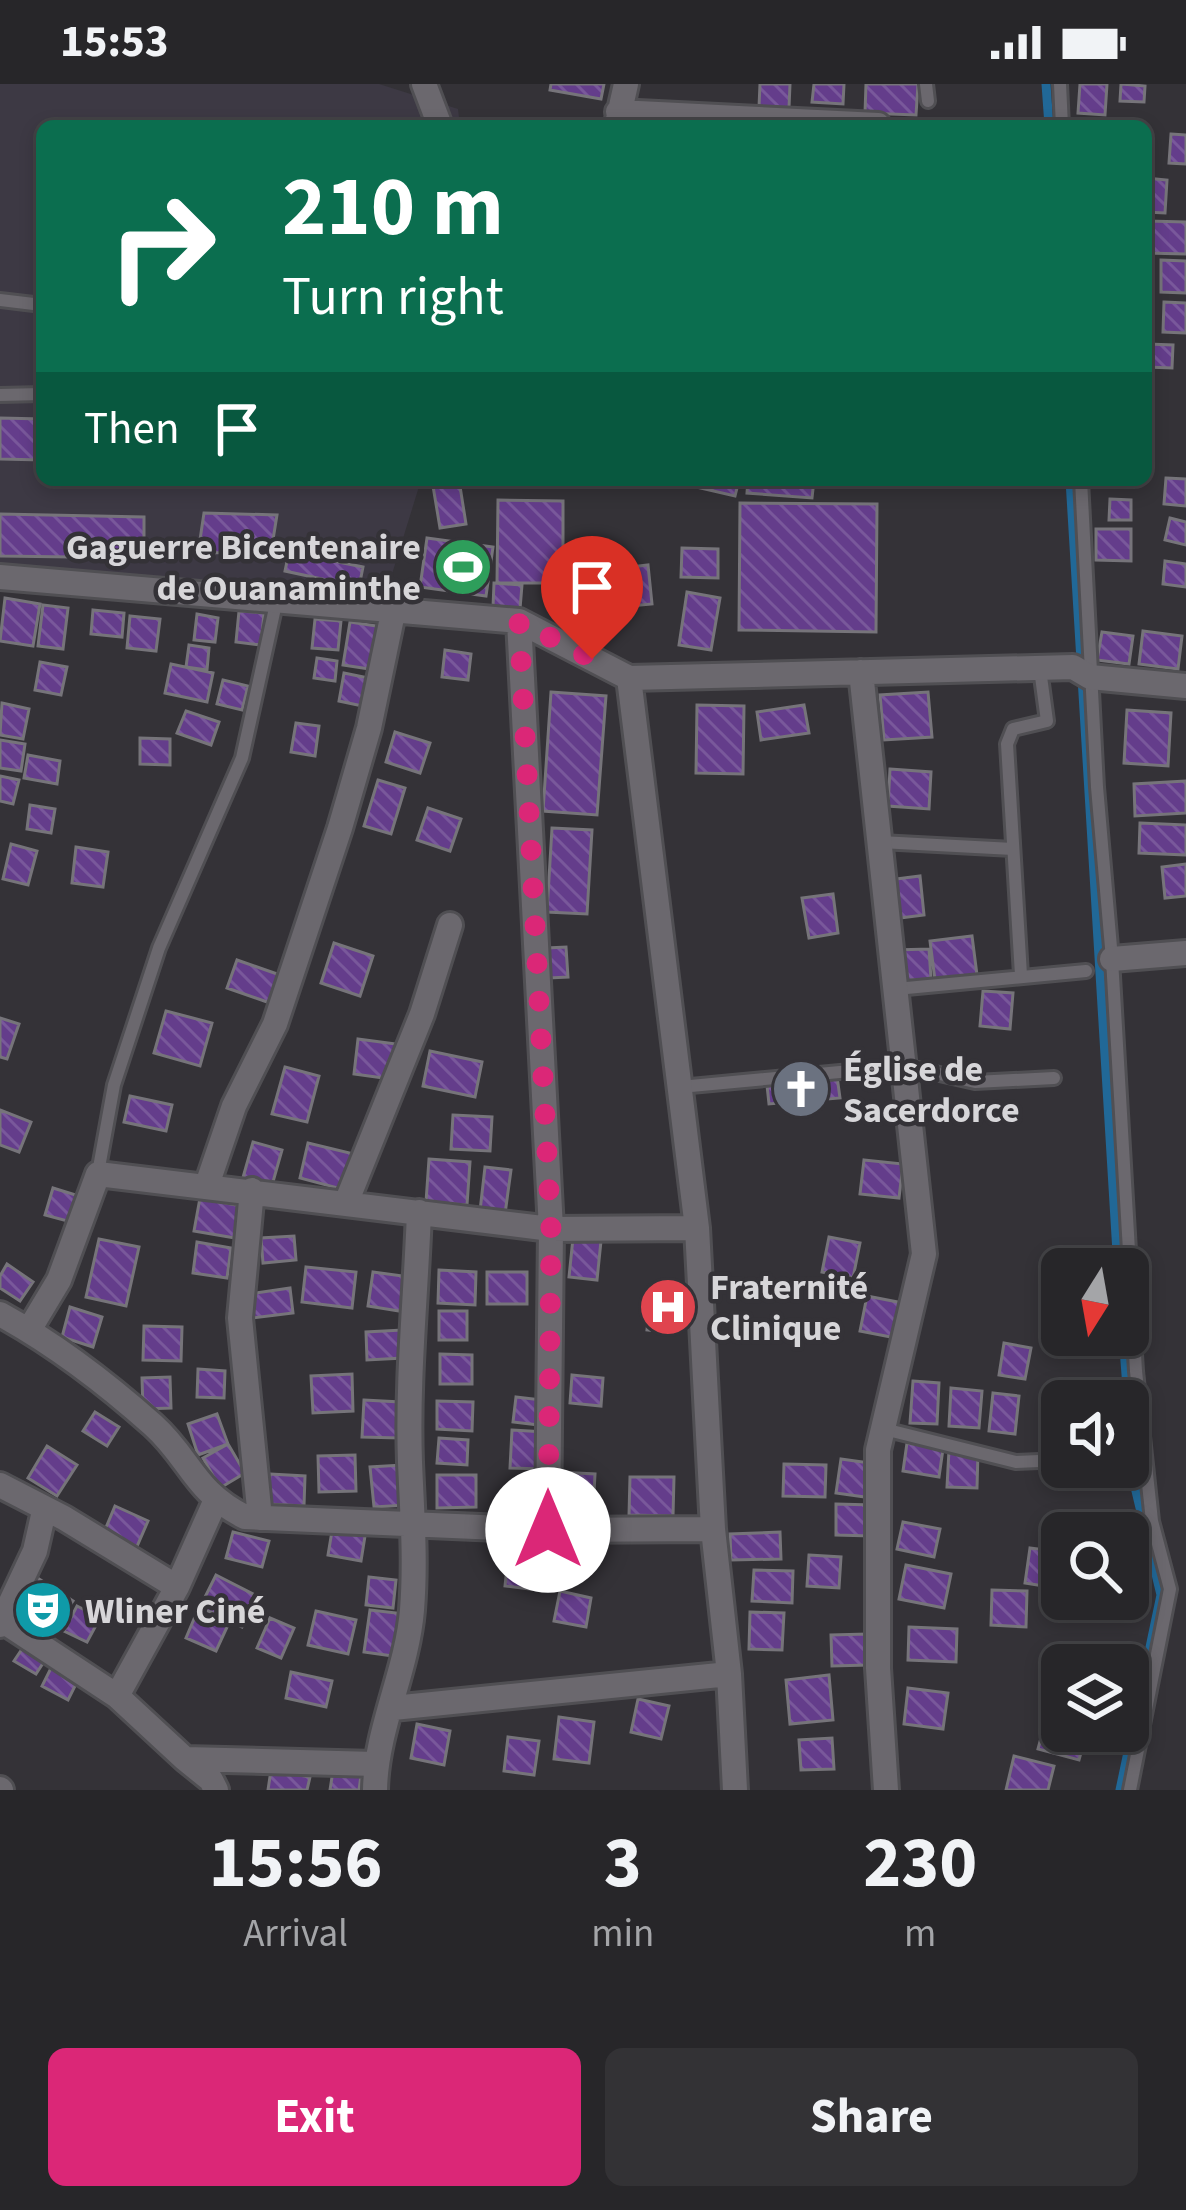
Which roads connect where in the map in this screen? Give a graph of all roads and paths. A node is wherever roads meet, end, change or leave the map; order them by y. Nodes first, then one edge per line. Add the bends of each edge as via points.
1 (424, 84) edge
2 (626, 84) edge
3 (926, 84) edge
4 (1060, 84) edge
5 (928, 101) dead end
6 (617, 119) edge
7 (438, 120) edge
8 (660, 120) edge
9 (1062, 120) edge
10 (0, 300) edge
11 (36, 303) edge
12 (36, 394) edge
13 (0, 395) edge
14 (1081, 486) edge
15 (0, 578) edge
16 (277, 599) junction
17 (394, 608) junction
18 (519, 621) junction
19 (1040, 668) junction
20 (861, 672) junction
21 (1086, 673) junction
22 (629, 678) junction
23 (1186, 686) edge
24 (880, 842) junction
25 (1013, 849) junction
26 (450, 925) dead end
27 (1186, 953) edge
28 (1112, 959) junction
29 (1086, 971) dead end
30 (1021, 975) junction
31 (896, 990) junction
32 (904, 1066) junction
33 (1054, 1078) dead end
34 (678, 1087) junction
35 (98, 1174) junction
36 (207, 1185) junction
37 (252, 1190) junction
38 (346, 1203) junction
39 (419, 1212) junction
40 (697, 1228) junction
41 (551, 1229) junction
42 (0, 1314) edge
43 (29, 1330) junction
44 (1137, 1380) edge
45 (884, 1429) junction
46 (1041, 1461) edge
47 (0, 1485) edge
48 (1148, 1488) edge
49 (215, 1502) junction
50 (44, 1511) junction
51 (260, 1517) junction
52 (416, 1523) junction
53 (713, 1529) junction
54 (548, 1530) junction
55 (177, 1586) junction
56 (1, 1622) edge
57 (729, 1674) junction
58 (117, 1696) junction
59 (393, 1708) junction
60 (184, 1759) junction
61 (375, 1764) junction
62 (205, 1787) edge
63 (375, 1790) edge
64 (735, 1790) edge
65 (886, 1790) edge
66 (1130, 1790) edge

1 - 7 street
2 - 6 street
3 - 5 lane
4 - 9 lane
6 - 8 street
10 - 11 lane
12 - 13 lane
14 - 21 lane
15 - 16 street
16 - 17 street
16 - 35 lane via 242,758 159,948 114,1085
17 - 18 street
17 - 36 street via 340,828 275,1024
18 - 22 street
18 - 41 street
19 - 20 street
19 - 21 street
19 - 25 lane via 1047,721 1012,729 1007,744
20 - 22 street
20 - 24 street
21 - 23 street
21 - 28 lane
22 - 34 street
24 - 25 lane
24 - 31 street
25 - 30 lane
26 - 38 street
27 - 28 street
28 - 44 lane
29 - 30 lane
30 - 31 lane
31 - 32 street
32 - 33 lane via 975,1082
32 - 34 lane
32 - 45 street via 924,1253
34 - 40 street
35 - 36 street
35 - 43 street via 59,1280
36 - 37 street
37 - 38 street
37 - 51 street via 240,1318
38 - 39 street
39 - 41 street
39 - 52 street via 410,1460
40 - 41 street
40 - 53 street
41 - 54 street
42 - 43 street
43 - 49 street via 156,1427
45 - 46 lane via 1016,1462
45 - 65 street via 878,1668
47 - 50 street
48 - 66 lane via 1170,1588
49 - 51 street
49 - 55 street
50 - 55 street
50 - 56 street via 35,1551
51 - 52 street
52 - 54 street
52 - 59 street via 412,1614
53 - 54 street
53 - 57 street
55 - 58 street
56 - 58 street
57 - 59 street
57 - 64 street
58 - 60 street
59 - 61 street
60 - 61 street
60 - 62 street
61 - 63 street

